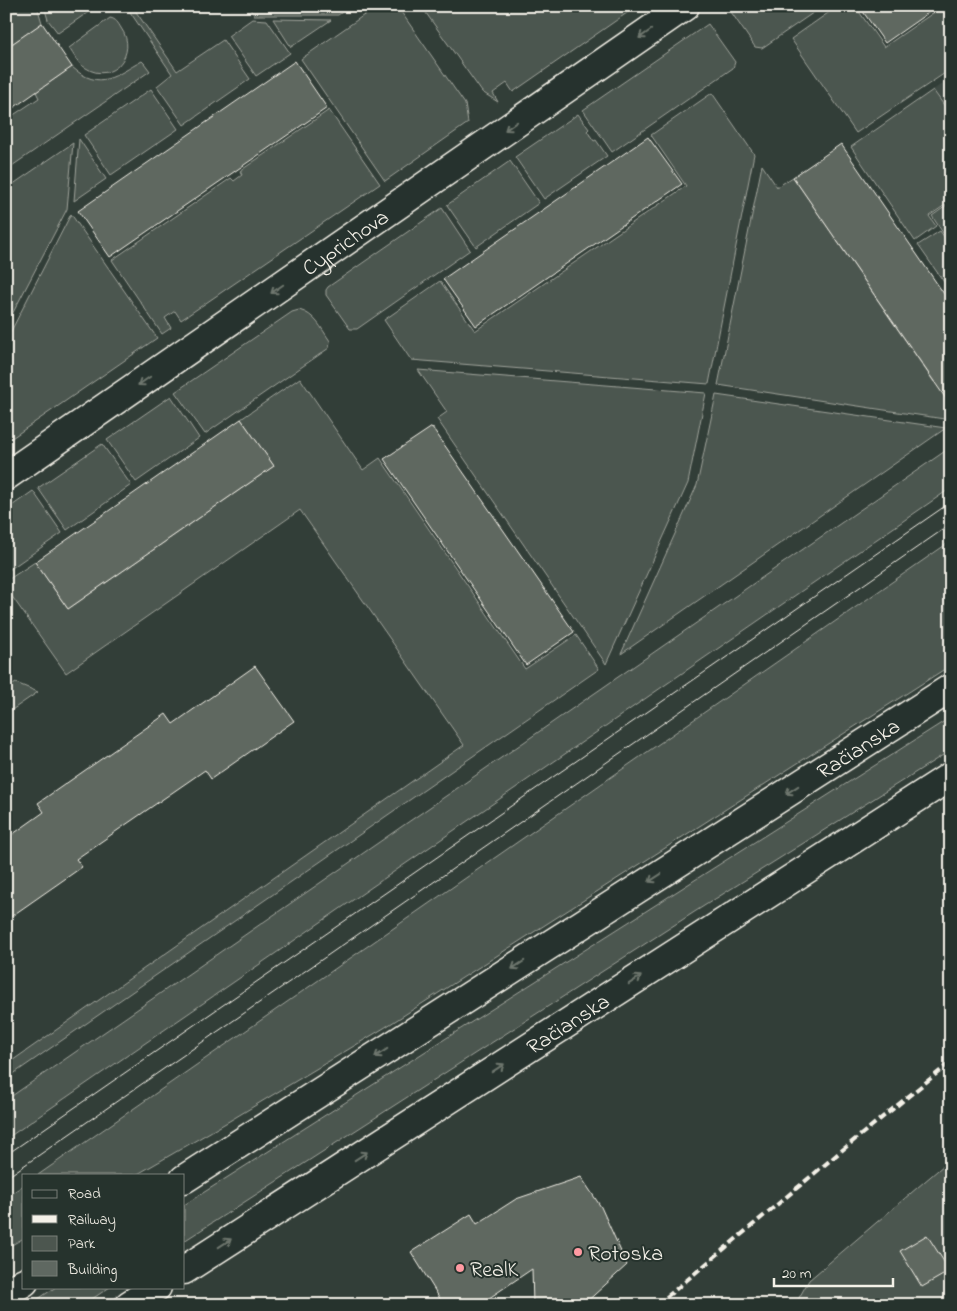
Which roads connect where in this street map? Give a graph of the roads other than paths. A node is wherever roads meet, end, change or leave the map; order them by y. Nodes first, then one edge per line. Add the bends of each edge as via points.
1 (685, 6) edge
2 (6, 476) edge
3 (951, 688) edge
4 (951, 776) edge
5 (185, 1178) edge
6 (185, 1269) edge
7 (22, 1283) edge
8 (154, 1288) edge
9 (6, 1293) edge
10 (129, 1305) edge

1 -> 2 main road, Cyprichova
3 -> 5 main road, Račianska
6 -> 4 main road, Račianska
7 - 9 main road
8 - 10 main road

